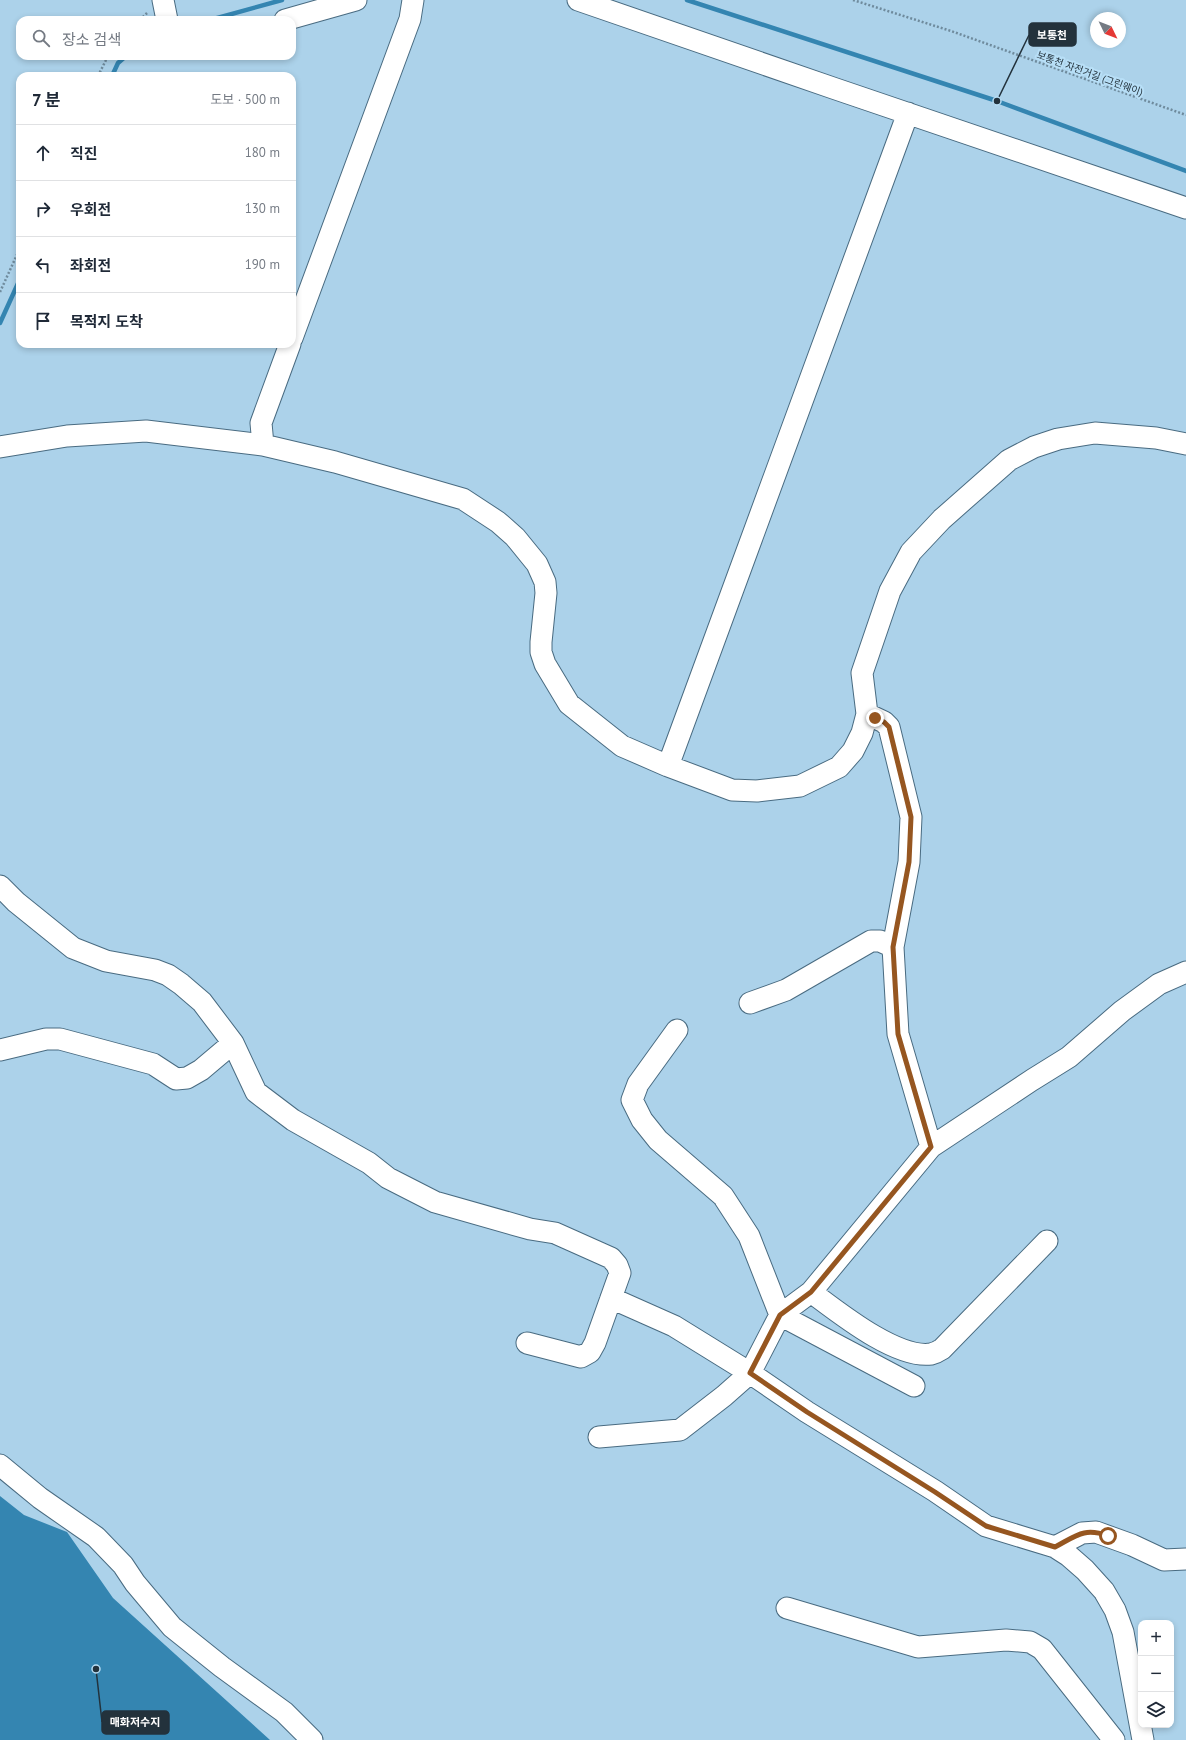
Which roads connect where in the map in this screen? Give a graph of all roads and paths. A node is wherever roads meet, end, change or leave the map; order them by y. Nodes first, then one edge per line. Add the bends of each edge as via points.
1 (163, 0) edge
2 (356, 0) edge
3 (413, 0) edge
4 (578, 0) edge
5 (853, 0) edge
6 (166, 16) edge
7 (296, 17) edge
8 (106, 60) edge
9 (100, 72) edge
10 (908, 113) junction
11 (1186, 115) edge
12 (1186, 208) edge
13 (16, 257) edge
14 (0, 292) edge
15 (296, 327) edge
16 (289, 348) edge
17 (263, 444) junction
18 (1186, 444) edge
19 (0, 447) edge
20 (866, 714) junction
21 (668, 766) junction
22 (0, 886) edge
23 (893, 947) junction
24 (1186, 972) edge
25 (750, 1003) dead end
26 (677, 1030) dead end
27 (233, 1043) junction
28 (0, 1050) edge
29 (931, 1147) junction
30 (1047, 1241) dead end
31 (811, 1292) junction
32 (611, 1298) junction
33 (780, 1315) junction
34 (527, 1343) dead end
35 (750, 1373) junction
36 (914, 1386) dead end
37 (599, 1437) dead end
38 (0, 1465) edge
39 (1055, 1547) junction
40 (1186, 1559) edge
41 (786, 1608) dead end
42 (312, 1740) edge
43 (1114, 1740) edge
44 (1143, 1740) edge

1 - 6 lane
2 - 7 lane
3 - 15 lane via 410,19
4 - 10 lane
5 - 11 path, 보통천 자전거길 (그린웨이) via 951,31
8 - 9 path
10 - 12 lane
10 - 21 lane
13 - 14 path
16 - 17 lane via 261,423
17 - 19 lane via 146,431 67,436
17 - 21 lane via 463,499 498,522 538,564 546,593 541,652 569,704 622,746
18 - 20 lane via 1156,438 1095,433 1034,447 1009,460 942,519 911,552 890,590 862,673
20 - 21 lane via 862,733 853,751 839,767 800,786 758,791 732,790
20 - 23 lane via 889,727 911,817 909,862
22 - 27 lane via 20,906 73,948 106,961 155,970 168,975 202,1002
23 - 25 lane via 880,941 871,941 786,990
23 - 29 lane via 898,1034
24 - 29 lane via 1159,984 1122,1011 1069,1057
26 - 33 lane via 638,1084 632,1100 642,1120 658,1140 723,1196 749,1236
27 - 28 lane via 202,1070 187,1078 176,1080 153,1064 60,1039 46,1039
27 - 32 lane via 256,1092 294,1120 369,1163 388,1178 435,1202 530,1229 555,1233 611,1258 620,1273
29 - 31 lane
30 - 31 lane via 942,1349 931,1354 908,1352 866,1333
31 - 33 lane
32 - 34 lane via 595,1343 590,1352 581,1357
32 - 35 lane via 674,1326
33 - 35 lane
33 - 36 lane
35 - 37 lane via 680,1430
35 - 39 lane via 986,1526
38 - 42 lane via 40,1498 96,1536 123,1565 172,1627 284,1712
39 - 40 lane via 1082,1533 1096,1532 1164,1560
39 - 44 lane via 1086,1570 1104,1591 1115,1610 1124,1632
41 - 43 lane via 918,1647 1006,1640 1030,1642 1042,1649

